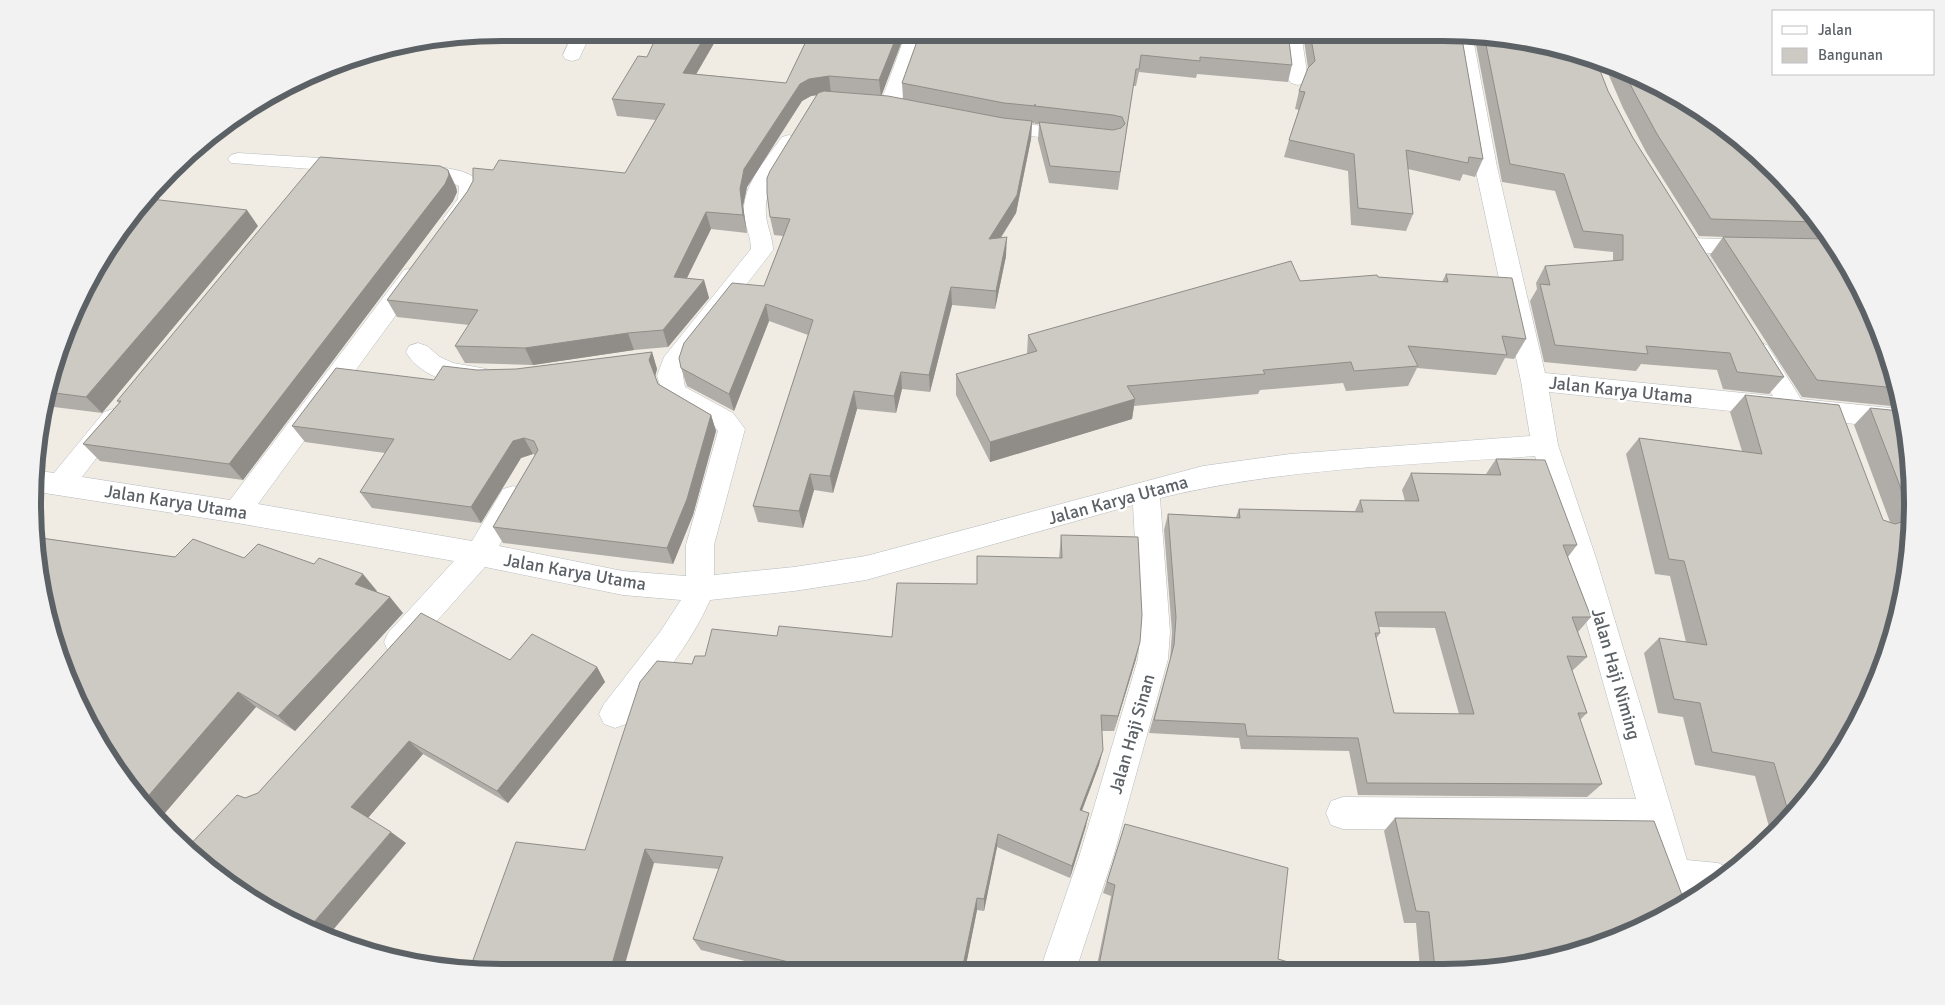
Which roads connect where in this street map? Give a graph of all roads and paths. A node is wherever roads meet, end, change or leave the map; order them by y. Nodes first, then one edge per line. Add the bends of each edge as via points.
1 (578, 41) edge
2 (913, 41) edge
3 (1293, 41) edge
4 (1464, 42) edge
5 (572, 54) dead end
6 (1298, 79) dead end
7 (844, 103) edge
8 (800, 122) edge
9 (974, 122) edge
10 (1091, 138) edge
11 (238, 159) dead end
12 (324, 164) junction
13 (305, 187) edge
14 (442, 236) edge
15 (1779, 248) edge
16 (425, 259) edge
17 (1717, 286) edge
18 (1748, 335) edge
19 (418, 352) dead end
20 (676, 357) junction
21 (650, 358) edge
22 (503, 375) edge
23 (1534, 381) junction
24 (129, 400) edge
25 (1794, 409) junction
26 (1834, 413) junction
27 (1896, 418) edge
28 (1844, 441) edge
29 (1545, 445) junction
30 (527, 474) edge
31 (49, 483) edge
32 (1146, 490) junction
33 (238, 512) junction
34 (479, 554) junction
35 (700, 589) junction
36 (380, 663) edge
37 (615, 714) dead end
38 (1343, 813) dead end
39 (1658, 816) junction
40 (1702, 884) edge
41 (1678, 890) edge
42 (1060, 964) edge

1 - 5 street
2 - 7 street via 899,108
3 - 6 street
4 - 23 street via 1490,186
8 - 20 street via 755,198 755,216 763,238 762,250
9 - 10 street
11 - 12 street
12 - 13 street
12 - 14 street via 465,179 470,186 470,194
15 - 17 street via 1686,237
16 - 33 street
18 - 25 street
19 - 22 street via 430,364 444,371
20 - 21 street
20 - 35 street via 670,376 674,392 724,420 732,429 700,546
23 - 25 street, Jalan Karya Utama
23 - 29 street, Jalan Karya Utama
24 - 31 street
25 - 26 street, Jalan Karya Utama
26 - 27 street, Jalan Karya Utama
26 - 28 street
29 - 32 street, Jalan Karya Utama via 1290,464
29 - 39 street, Jalan Haji Niming
30 - 34 street
31 - 33 street, Jalan Karya Utama
32 - 35 street, Jalan Karya Utama via 866,568
32 - 42 street, Jalan Haji Sinan via 1156,632 1153,659 1097,854
33 - 34 street, Jalan Karya Utama
34 - 35 street, Jalan Karya Utama via 623,583
34 - 36 street
35 - 37 street via 689,614 671,641
38 - 39 street
39 - 41 street, Jalan Haji Niming
40 - 41 street

